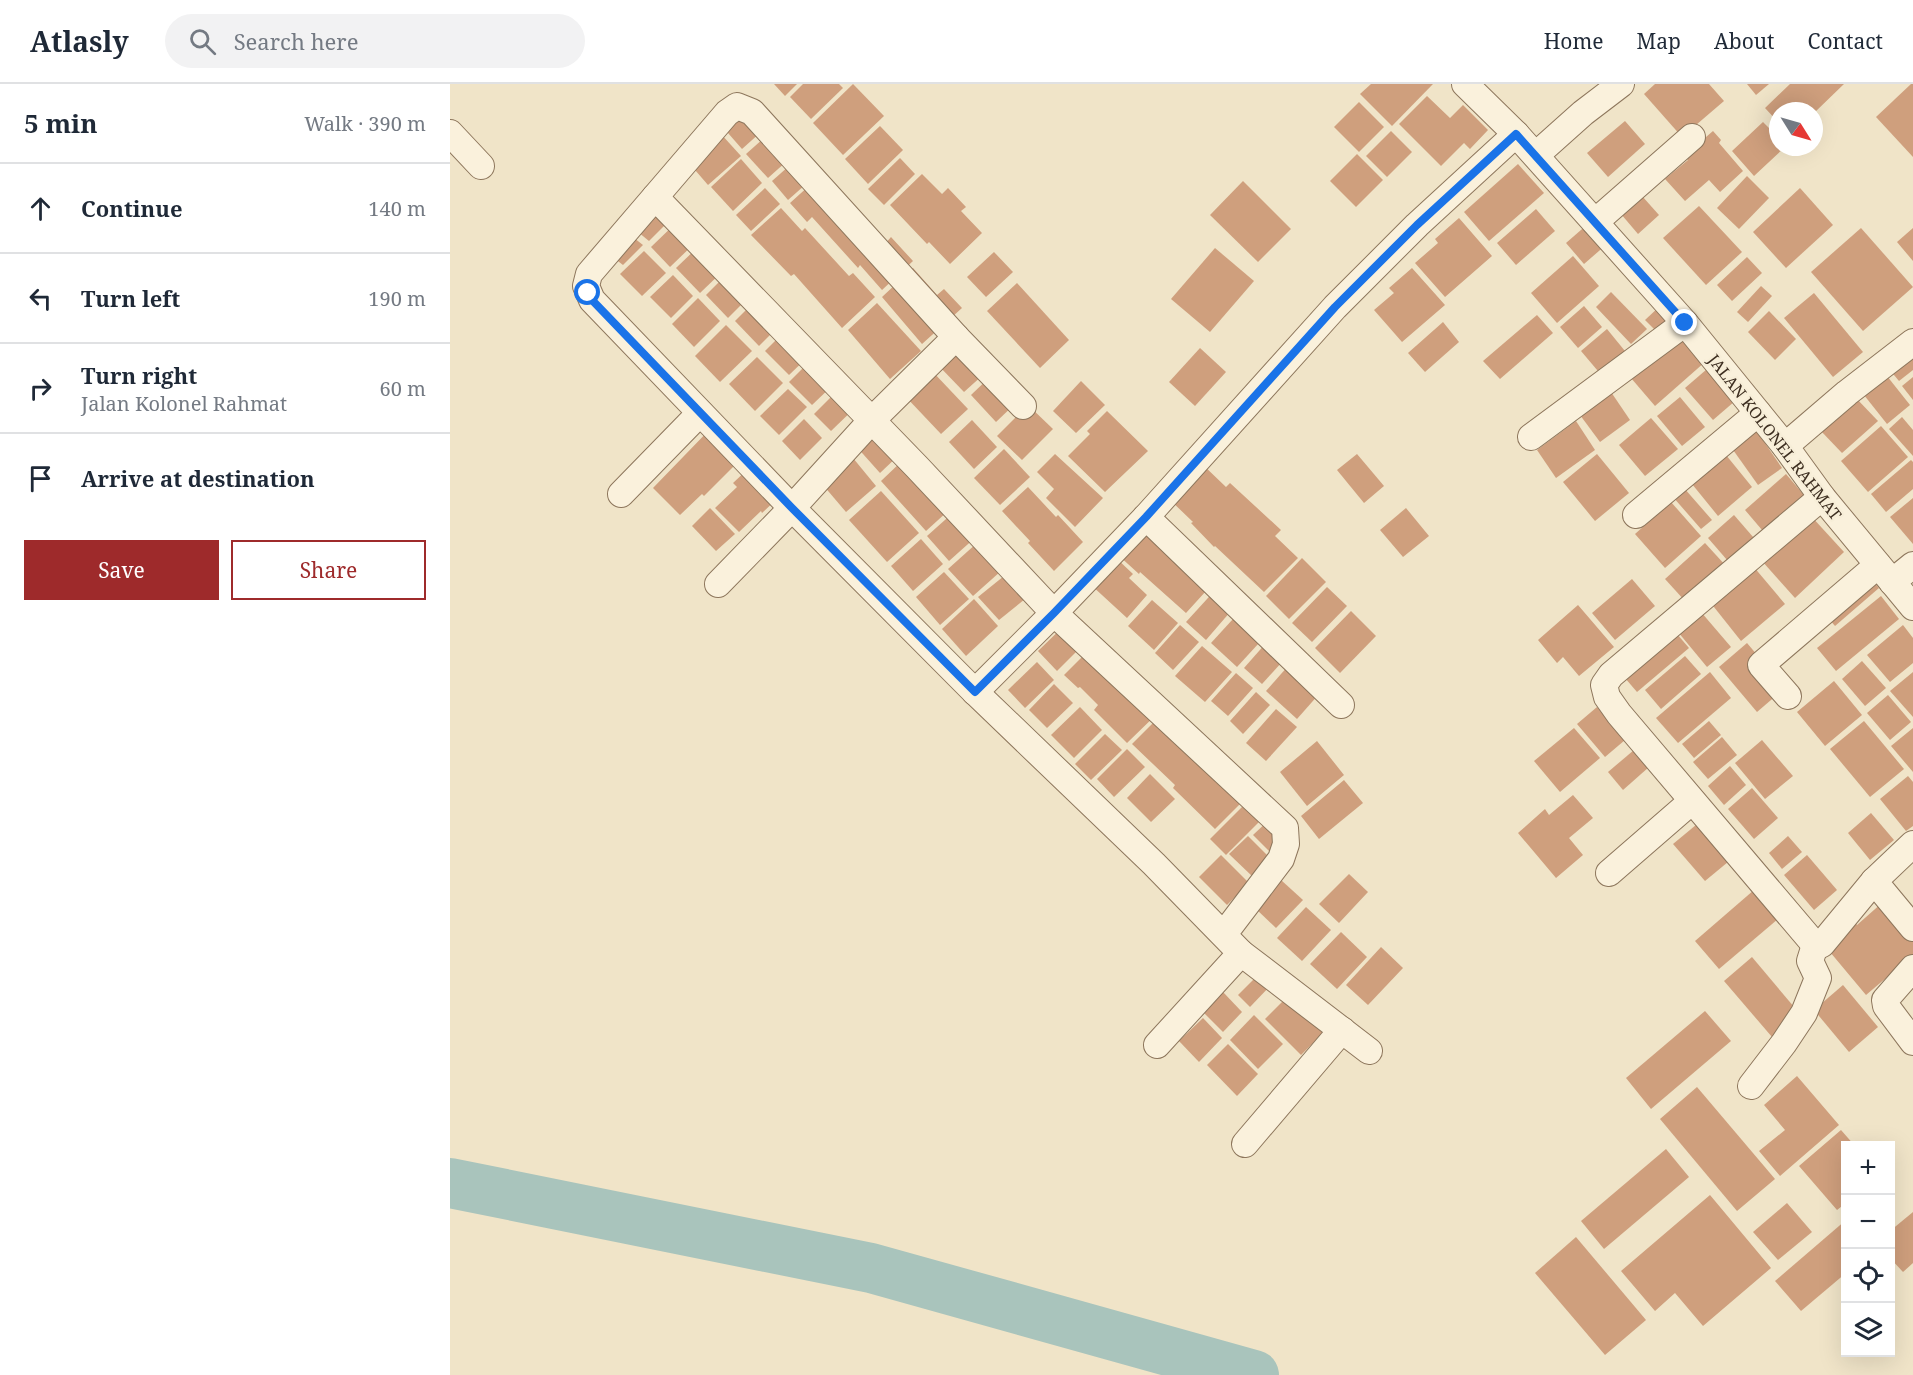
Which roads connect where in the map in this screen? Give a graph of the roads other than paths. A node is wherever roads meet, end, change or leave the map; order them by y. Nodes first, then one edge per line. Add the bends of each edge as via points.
1 (1464, 84) edge
2 (1621, 84) edge
3 (450, 133) edge
4 (1516, 134) junction
5 (1692, 137) dead end
6 (1536, 155) junction
7 (480, 166) dead end
8 (655, 197) junction
9 (1595, 222) junction
10 (1685, 323) junction
11 (956, 337) junction
12 (1913, 342) edge
13 (1023, 406) dead end
14 (700, 413) junction
15 (1758, 414) junction
16 (872, 420) junction
17 (1531, 437) dead end
18 (1785, 446) junction
19 (621, 494) dead end
20 (1822, 497) junction
21 (792, 508) junction
22 (1636, 514) dead end
23 (1146, 517) junction
24 (1913, 565) edge
25 (1885, 573) junction
26 (718, 584) dead end
27 (1913, 607) edge
28 (1054, 613) junction
29 (975, 692) junction
30 (1788, 696) dead end
31 (1341, 705) dead end
32 (1692, 801) junction
33 (1913, 844) edge
34 (1609, 873) dead end
35 (1874, 881) junction
36 (1913, 928) edge
37 (1224, 934) junction
38 (1815, 945) junction
39 (1241, 953) junction
40 (1913, 968) edge
41 (1341, 1030) junction
42 (1913, 1042) edge
43 (1157, 1045) dead end
44 (1369, 1051) dead end
45 (1751, 1086) dead end
46 (1245, 1144) dead end

1 - 4 street, JALAN KOLONEL RAHMAT
2 - 6 street
3 - 7 street
4 - 6 street, JALAN KOLONEL RAHMAT
4 - 23 street via 1335,307
5 - 9 street
6 - 9 street, JALAN KOLONEL RAHMAT
8 - 11 street via 726,113 737,106 744,108 760,120
8 - 14 street via 589,274 586,286 592,300
8 - 16 street
9 - 10 street, JALAN KOLONEL RAHMAT
10 - 15 street, JALAN KOLONEL RAHMAT
10 - 17 street
11 - 13 street
11 - 16 street
12 - 18 street
14 - 19 street
14 - 21 street
15 - 18 street, JALAN KOLONEL RAHMAT
15 - 22 street
16 - 21 street
16 - 28 street
18 - 20 street, JALAN KOLONEL RAHMAT
20 - 25 street, JALAN KOLONEL RAHMAT
20 - 32 street via 1611,675 1604,685 1619,714
21 - 26 street
21 - 29 street
23 - 28 street
23 - 31 street
24 - 25 street
25 - 27 street, JALAN KOLONEL RAHMAT
25 - 30 street via 1761,665
28 - 29 street
28 - 37 street via 1285,828 1281,860
29 - 37 street
32 - 34 street
32 - 38 street
33 - 35 street
35 - 36 street
35 - 38 street via 1822,944
37 - 39 street
38 - 45 street via 1810,961 1818,978 1804,1013
39 - 41 street
39 - 43 street
40 - 42 street via 1885,1000
41 - 44 street
41 - 46 street

